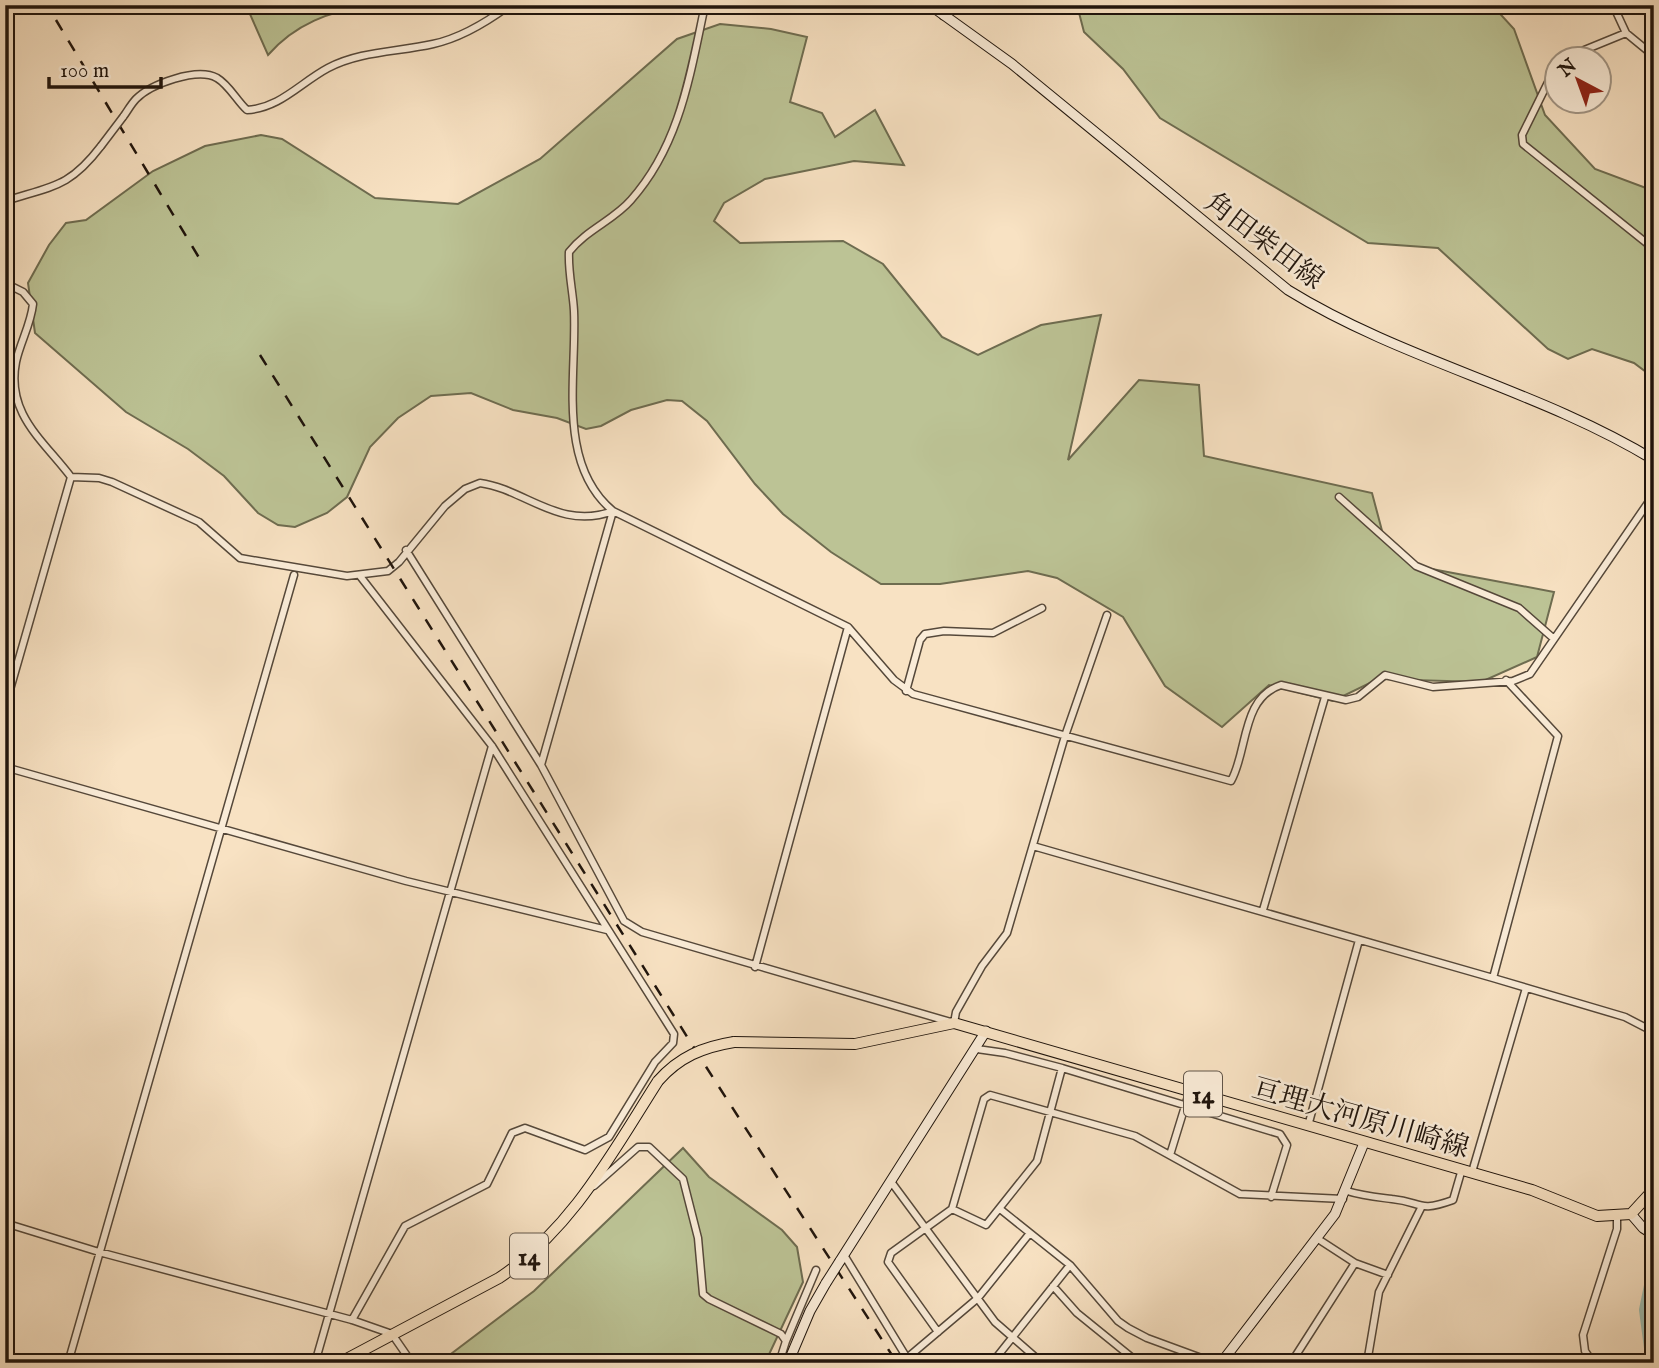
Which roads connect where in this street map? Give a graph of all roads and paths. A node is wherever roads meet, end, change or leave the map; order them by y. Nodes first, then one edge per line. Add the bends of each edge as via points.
1 (510, 5) edge
2 (705, 5) edge
3 (929, 5) edge
4 (956, 5) edge
5 (1613, 5) edge
6 (943, 16) junction
7 (1626, 33) junction
8 (1595, 46) edge
9 (1654, 55) edge
10 (1544, 91) edge
11 (5, 201) edge
12 (1654, 248) edge
13 (5, 283) edge
14 (1654, 460) edge
15 (71, 477) junction
16 (1654, 494) edge
17 (1339, 497) dead end
18 (613, 511) junction
19 (406, 550) junction
20 (294, 575) dead end
21 (360, 576) junction
22 (1042, 608) dead end
23 (1107, 615) dead end
24 (848, 627) junction
25 (1553, 638) junction
26 (1505, 680) junction
27 (906, 691) junction
28 (1325, 697) junction
29 (5, 707) edge
30 (1065, 736) junction
31 (492, 746) junction
32 (541, 765) junction
33 (5, 767) edge
34 (221, 827) junction
35 (1033, 846) junction
36 (448, 889) junction
37 (1263, 910) junction
38 (607, 930) junction
39 (1359, 940) junction
40 (755, 967) junction
41 (1493, 978) junction
42 (1526, 988) junction
43 (954, 1023) junction
44 (1654, 1032) edge
45 (982, 1039) junction
46 (1062, 1068) junction
47 (1189, 1090) junction
48 (1185, 1104) junction
49 (1050, 1112) junction
50 (1308, 1126) junction
51 (1364, 1143) junction
52 (1170, 1155) junction
53 (1465, 1172) junction
54 (892, 1183) junction
55 (1654, 1189) edge
56 (585, 1195) junction
57 (1345, 1195) junction
58 (1271, 1197) junction
59 (1421, 1208) junction
60 (952, 1209) junction
61 (1000, 1209) junction
62 (1631, 1214) junction
63 (1617, 1222) junction
64 (5, 1223) edge
65 (927, 1228) junction
66 (1030, 1233) junction
67 (1654, 1235) edge
68 (1318, 1239) junction
69 (99, 1252) junction
70 (842, 1258) junction
71 (1355, 1263) junction
72 (1070, 1265) junction
73 (816, 1270) dead end
74 (1388, 1275) junction
75 (1053, 1286) junction
76 (978, 1298) junction
77 (327, 1314) junction
78 (352, 1320) junction
79 (937, 1332) junction
80 (391, 1334) junction
81 (1012, 1338) junction
82 (786, 1341) junction
83 (909, 1360) edge
84 (1293, 1361) edge
85 (68, 1363) edge
86 (315, 1363) edge
87 (339, 1363) edge
88 (412, 1363) edge
89 (779, 1363) edge
90 (788, 1363) edge
91 (992, 1363) edge
92 (1042, 1363) edge
93 (1133, 1363) edge
94 (1215, 1363) edge
95 (1221, 1363) edge
96 (1304, 1363) edge
97 (1367, 1363) edge
98 (1593, 1363) edge

1 - 11 street, bridge via 446,41 363,55 335,65 262,109 247,110 214,76 192,73 143,94 87,164 64,184
2 - 18 street via 683,105 667,149 629,202 569,252 574,311 571,428 593,489
3 - 6 main road, 角田柴田線
4 - 6 street
5 - 7 street
6 - 14 main road, 角田柴田線 via 1012,64 1288,290 1401,346 1595,428
7 - 8 street
7 - 9 street
10 - 12 street via 1522,144
13 - 15 street via 23,292 33,304 15,365 22,416
15 - 21 street via 112,482 199,522 240,558
15 - 29 street
16 - 25 street
17 - 25 street via 1416,566 1519,608
18 - 19 street via 565,514 480,483 456,496
18 - 24 street
18 - 32 street
19 - 21 street via 388,571
19 - 32 street
20 - 34 street
21 - 31 street
22 - 27 street via 993,633 925,634
23 - 30 street
24 - 27 street
24 - 40 street
25 - 26 street via 1530,674
26 - 28 street via 1433,687 1385,675 1358,697
26 - 41 street via 1558,736
27 - 30 street
28 - 30 street via 1281,685 1273,688 1259,701 1234,776 1227,781
28 - 37 street
30 - 35 street
31 - 36 street
31 - 38 street
32 - 40 street via 624,921 642,932
33 - 34 street
34 - 36 street
34 - 69 street
35 - 37 street
35 - 43 street via 1007,933 982,966
36 - 38 street
36 - 77 street
37 - 39 street
38 - 78 street via 674,1034 674,1043 655,1062 609,1137 585,1150 526,1128 512,1133 487,1184 405,1226
39 - 41 street
39 - 50 street
40 - 43 street
41 - 42 street
42 - 44 street via 1625,1017
42 - 53 street
43 - 45 main road, 亘理大河原川崎線 / 14
43 - 56 main road, 亘理大河原川崎線 / 14, bridge via 855,1044 734,1042 697,1051 658,1082
45 - 46 street via 1005,1053
45 - 47 main road, 亘理大河原川崎線 / 14
45 - 54 main road
46 - 48 street
46 - 49 street
47 - 48 street
47 - 50 main road, 亘理大河原川崎線 / 14
48 - 52 street
48 - 58 street via 1285,1137 1287,1145
49 - 52 street via 1135,1136
49 - 60 street via 990,1095 984,1099
49 - 61 street via 1037,1161
50 - 51 main road, 亘理大河原川崎線 / 14
51 - 53 main road, 亘理大河原川崎線 / 14
51 - 57 main road
52 - 58 street via 1240,1194
53 - 59 street via 1453,1200
53 - 63 main road, 亘理大河原川崎線 / 14 via 1532,1190
54 - 65 street
54 - 70 main road
55 - 62 main road
56 - 80 main road, 亘理大河原川崎線 / 14 via 524,1261
56 - 82 street via 638,1147 649,1147 683,1179 698,1238 703,1293 781,1334
57 - 58 street
57 - 59 street via 1395,1199
57 - 68 main road
59 - 74 street
60 - 61 street via 986,1224
60 - 65 street
61 - 66 street
62 - 63 main road, 亘理大河原川崎線 / 14
62 - 67 main road
63 - 98 street via 1583,1335
64 - 69 street
65 - 76 street
65 - 79 street via 891,1253 888,1262
66 - 72 street
66 - 76 street
68 - 71 street
68 - 95 main road
69 - 77 street
69 - 85 street
70 - 83 street
70 - 90 main road, bridge via 810,1311
71 - 74 street
71 - 84 street
72 - 75 street
72 - 94 street via 1128,1328
73 - 82 street
74 - 97 street via 1379,1292
75 - 81 street
75 - 93 street via 1077,1314 1135,1360
76 - 79 street
76 - 81 street
77 - 78 street
77 - 86 street
78 - 80 street
79 - 83 street
80 - 87 main road, 亘理大河原川崎線 / 14
80 - 88 street
81 - 91 street
81 - 92 street
82 - 89 street
84 - 96 street

